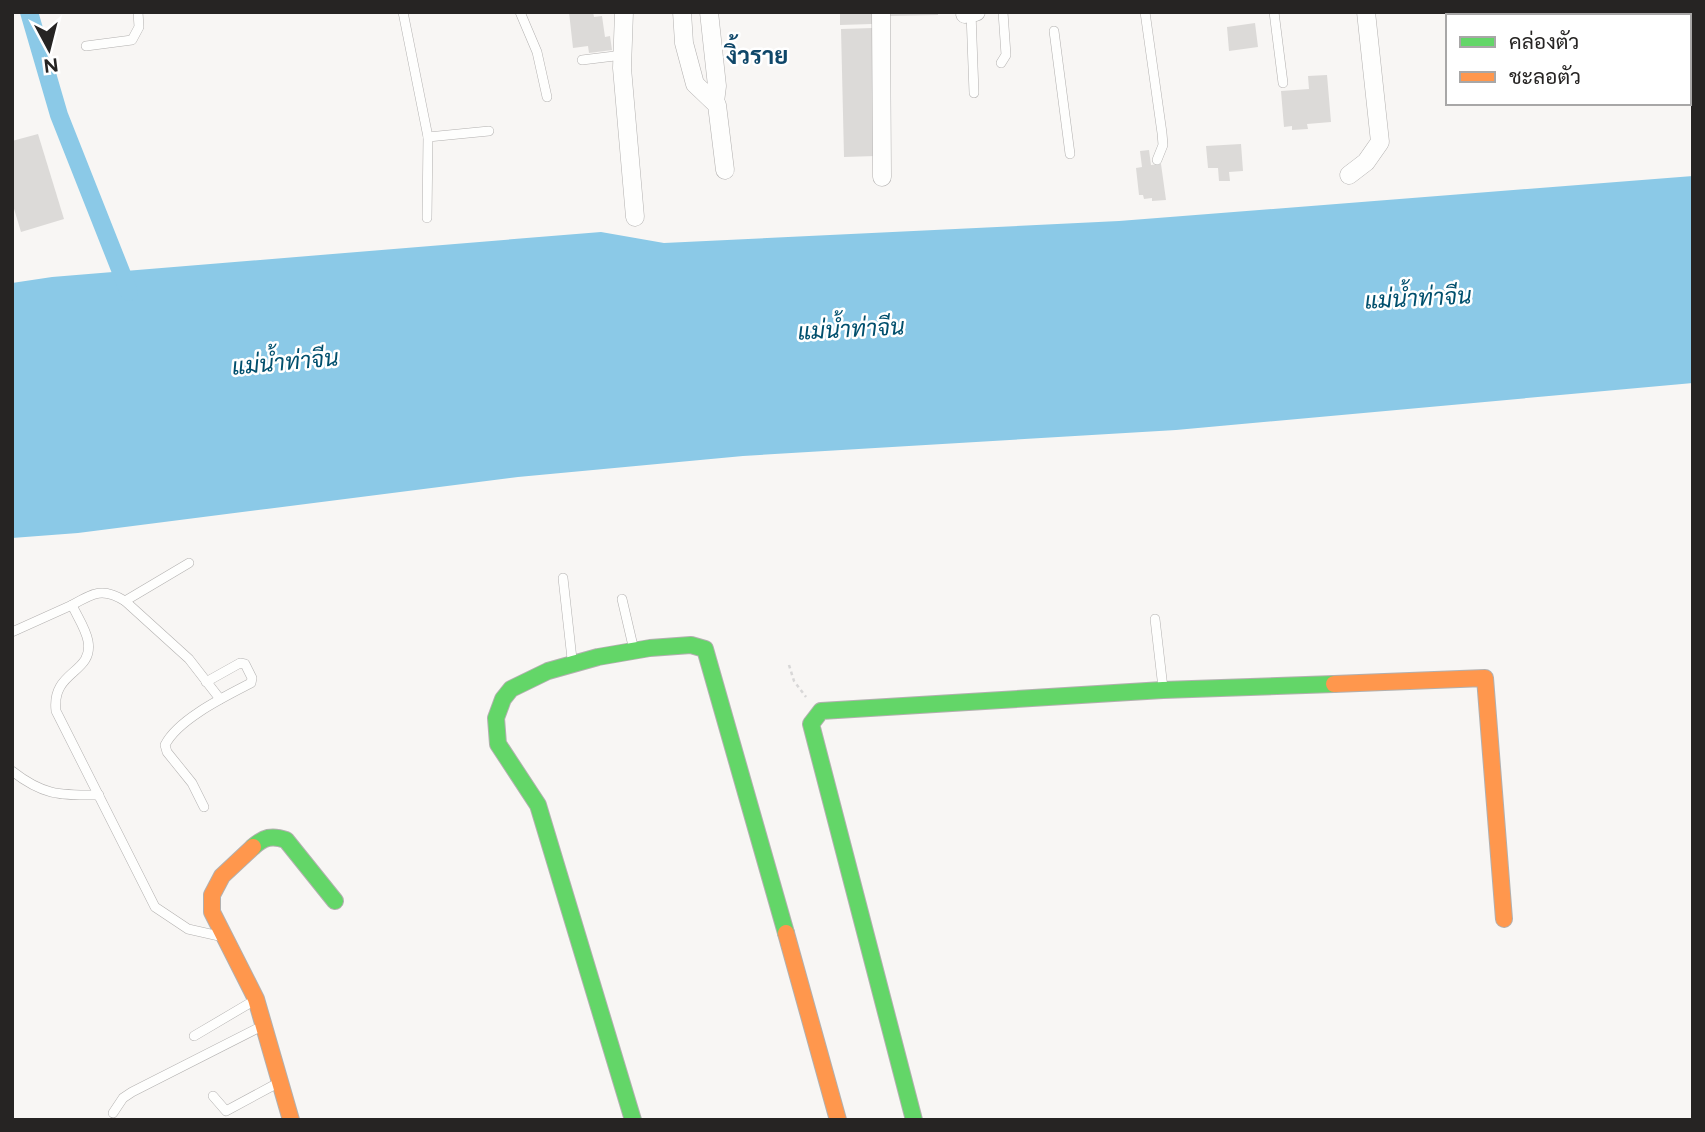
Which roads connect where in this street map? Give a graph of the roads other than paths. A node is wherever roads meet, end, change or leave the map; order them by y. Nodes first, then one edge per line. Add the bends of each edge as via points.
1 (138, 12) edge
2 (403, 12) edge
3 (520, 12) edge
4 (624, 12) edge
5 (682, 12) edge
6 (709, 12) edge
7 (881, 12) edge
8 (1003, 12) edge
9 (1145, 12) edge
10 (1274, 12) edge
11 (1366, 12) edge
12 (970, 13) edge
13 (1054, 31) dead end
14 (86, 46) dead end
15 (623, 54) junction
16 (582, 60) dead end
17 (1001, 62) dead end
18 (1283, 83) dead end
19 (974, 93) dead end
20 (547, 97) dead end
21 (715, 102) junction
22 (489, 131) dead end
23 (428, 137) junction
24 (1070, 154) dead end
25 (1157, 160) dead end
26 (725, 170) dead end
27 (1349, 175) dead end
28 (882, 177) dead end
29 (635, 217) dead end
30 (427, 218) dead end
31 (189, 563) dead end
32 (563, 578) dead end
33 (622, 598) dead end
34 (125, 601) junction
35 (72, 605) junction
36 (1155, 620) dead end
37 (12, 632) edge
38 (627, 653) junction
39 (578, 663) junction
40 (206, 682) junction
41 (1163, 690) junction
42 (220, 699) junction
43 (12, 771) edge
44 (99, 795) junction
45 (204, 807) dead end
46 (335, 901) dead end
47 (1504, 919) dead end
48 (227, 939) junction
49 (256, 999) junction
50 (265, 1024) junction
51 (194, 1036) dead end
52 (280, 1081) junction
53 (213, 1096) dead end
54 (113, 1112) dead end
55 (291, 1120) edge
56 (633, 1120) edge
57 (838, 1120) edge
58 (914, 1120) edge

1 - 14 lane via 137,34 132,40
2 - 23 lane
3 - 20 lane via 537,52
4 - 15 street
5 - 21 street via 695,85
6 - 21 street
7 - 28 street
8 - 17 lane via 1006,55
9 - 25 lane via 1163,133
10 - 18 lane
11 - 27 street via 1380,142
12 - 19 lane
13 - 24 lane
15 - 16 lane
15 - 29 street
21 - 26 street
22 - 23 lane
23 - 30 lane
31 - 34 lane
32 - 39 lane
33 - 38 lane
34 - 35 lane via 113,593 95,592
34 - 40 lane via 177,647
35 - 37 lane
35 - 44 lane via 89,648 87,659 57,687 55,704
36 - 41 lane
38 - 39 street
38 - 57 street via 691,645 705,649 709,657
39 - 56 street via 509,690 496,715 495,737 538,805
40 - 42 lane
40 - 42 lane via 233,664 245,664 251,683
41 - 47 street via 1485,678
41 - 58 street via 827,709 811,721
42 - 45 lane via 165,745
43 - 44 lane via 54,795
44 - 48 lane via 155,907 188,929
46 - 48 street via 286,840 275,836 261,840 222,876 212,895 212,912
48 - 49 street
49 - 50 street
49 - 51 lane
50 - 52 street
50 - 54 lane via 132,1092
52 - 53 lane via 226,1111
52 - 55 street

